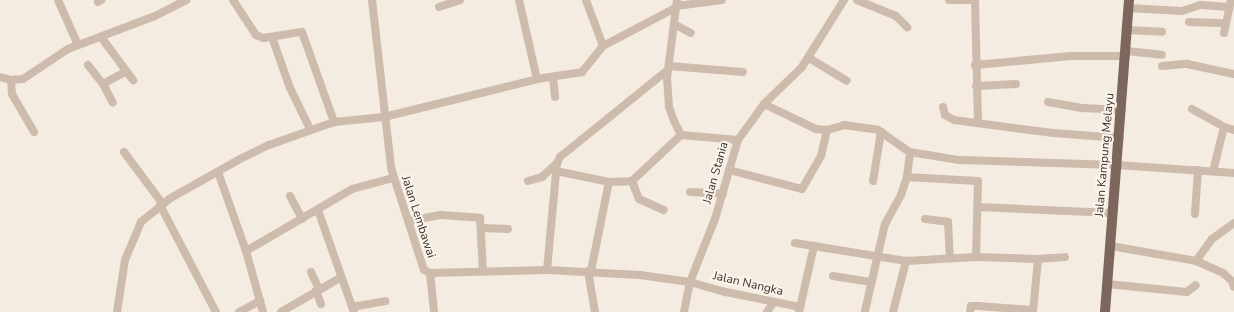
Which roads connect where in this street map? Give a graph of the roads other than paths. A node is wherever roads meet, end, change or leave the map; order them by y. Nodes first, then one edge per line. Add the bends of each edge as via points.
1 (58, 0) edge
2 (186, 0) edge
3 (233, 0) edge
4 (372, 0) edge
5 (460, 0) edge
6 (519, 0) edge
7 (586, 0) edge
8 (722, 0) edge
9 (844, 0) edge
10 (857, 0) edge
11 (949, 0) edge
12 (1230, 3) edge
13 (1129, 4) edge
14 (676, 5) edge
15 (439, 7) dead end
16 (1189, 22) dead end
17 (1226, 23) junction
18 (674, 24) junction
19 (908, 26) dead end
20 (1127, 30) junction
21 (1162, 32) dead end
22 (691, 33) dead end
23 (1224, 33) dead end
24 (101, 37) junction
25 (272, 37) junction
26 (78, 45) junction
27 (603, 46) junction
28 (1126, 53) junction
29 (1162, 56) dead end
30 (809, 58) junction
31 (88, 65) dead end
32 (975, 65) junction
33 (1162, 66) dead end
34 (669, 68) junction
35 (126, 72) junction
36 (743, 72) dead end
37 (1234, 74) edge
38 (0, 77) edge
39 (553, 77) junction
40 (537, 79) junction
41 (11, 80) junction
42 (133, 80) dead end
43 (847, 81) dead end
44 (103, 84) junction
45 (1016, 84) dead end
46 (976, 86) junction
47 (555, 97) dead end
48 (1048, 102) dead end
49 (113, 103) dead end
50 (764, 104) junction
51 (943, 107) dead end
52 (1192, 109) dead end
53 (1122, 110) junction
54 (384, 117) junction
55 (334, 122) junction
56 (978, 123) junction
57 (1224, 127) junction
58 (310, 129) junction
59 (828, 130) junction
60 (1234, 130) edge
61 (34, 132) dead end
62 (881, 132) junction
63 (681, 135) junction
64 (1120, 138) junction
65 (738, 140) junction
66 (124, 152) dead end
67 (910, 152) junction
68 (557, 163) junction
69 (1117, 165) junction
70 (729, 170) junction
71 (1198, 170) junction
72 (556, 171) junction
73 (1213, 171) junction
74 (218, 172) junction
75 (1234, 173) edge
76 (907, 177) junction
77 (393, 178) junction
78 (528, 181) dead end
79 (632, 181) junction
80 (873, 181) dead end
81 (609, 182) junction
82 (690, 192) dead end
83 (722, 194) junction
84 (290, 196) dead end
85 (161, 204) junction
86 (979, 207) junction
87 (318, 210) junction
88 (664, 210) dead end
89 (1113, 213) junction
90 (1195, 214) dead end
91 (302, 219) junction
92 (925, 219) dead end
93 (409, 221) junction
94 (1234, 223) edge
95 (482, 228) junction
96 (508, 229) dead end
97 (794, 243) dead end
98 (814, 246) junction
99 (1111, 246) junction
100 (246, 251) junction
101 (877, 255) junction
102 (976, 256) junction
103 (1066, 257) dead end
104 (950, 258) junction
105 (1038, 259) junction
106 (906, 261) junction
107 (1196, 261) junction
108 (547, 270) junction
109 (482, 271) junction
110 (590, 271) junction
111 (311, 272) dead end
112 (430, 273) junction
113 (833, 276) dead end
114 (340, 278) junction
115 (690, 282) junction
116 (872, 282) junction
117 (1233, 283) edge
118 (1107, 284) junction
119 (1196, 285) dead end
120 (317, 290) junction
121 (260, 301) junction
122 (385, 302) dead end
123 (773, 303) junction
124 (321, 304) dead end
125 (353, 309) edge
126 (799, 309) edge
127 (865, 311) edge
128 (1033, 311) edge
129 (117, 312) edge
130 (216, 312) edge
131 (239, 312) edge
132 (263, 312) edge
133 (281, 312) edge
134 (434, 312) edge
135 (595, 312) edge
136 (684, 312) edge
137 (768, 312) edge
138 (893, 312) edge
139 (970, 312) edge
140 (1105, 312) edge

1 - 26 street
2 - 24 street via 155,16
3 - 25 street via 251,32 259,37
4 - 54 street, Jalan Lembawai
5 - 15 street
6 - 40 street
7 - 27 street
8 - 14 street
9 - 30 street, Jalan Stania
10 - 19 street via 896,16
11 - 32 street via 975,0
12 - 13 street via 1201,5 1182,11
12 - 17 street
13 - 20 main road, Jalan Kampung Melayu
14 - 18 street
14 - 27 street
16 - 17 street
17 - 23 street
18 - 22 street
18 - 34 street
20 - 21 street
20 - 28 main road, Jalan Kampung Melayu
24 - 26 street
24 - 35 street
25 - 55 street via 302,32
25 - 58 street via 290,88
26 - 41 street via 54,56 26,77
27 - 39 street via 582,72
28 - 29 street
28 - 32 street
28 - 53 main road, Jalan Kampung Melayu
30 - 43 street
30 - 50 street, Jalan Stania
31 - 44 street
32 - 46 street
33 - 37 street via 1187,64
34 - 36 street
34 - 63 street via 669,107
34 - 68 street via 587,134 560,157
35 - 42 street
35 - 44 street
38 - 41 street
39 - 40 street
39 - 47 street
40 - 54 street
41 - 61 street via 12,94
44 - 49 street
45 - 46 street
46 - 56 street
48 - 53 street via 1083,108
50 - 59 street via 807,126
50 - 65 street, Jalan Stania
51 - 56 street via 943,112 949,118
52 - 57 street
53 - 64 main road, Jalan Kampung Melayu
54 - 55 street
54 - 77 street, Jalan Lembawai
55 - 58 street
56 - 64 street via 1053,133
57 - 60 street
57 - 73 street
58 - 74 street via 260,149
59 - 62 street via 844,125
59 - 70 street via 821,156 802,189
62 - 67 street
62 - 80 street
63 - 65 street
63 - 79 street
64 - 69 main road, Jalan Kampung Melayu
65 - 70 street, Jalan Stania
66 - 85 street
67 - 69 street via 959,160
67 - 76 street
68 - 72 street
68 - 78 street via 542,177
69 - 71 street
69 - 89 main road, Jalan Kampung Melayu
70 - 83 street, Jalan Stania
71 - 73 street
71 - 90 street
72 - 81 street
72 - 108 street
73 - 75 street
74 - 85 street
74 - 100 street
76 - 86 street via 978,181
76 - 101 street via 901,195 885,224
77 - 87 street via 352,189
77 - 93 street, Jalan Lembawai
79 - 81 street
79 - 88 street via 639,199
81 - 110 street
82 - 83 street
83 - 115 street, Jalan Stania
84 - 91 street
85 - 129 street via 141,222 132,241 120,284
85 - 130 street
86 - 89 street
86 - 102 street
87 - 91 street
87 - 114 street
89 - 99 main road, Jalan Kampung Melayu
91 - 100 street
92 - 104 street via 948,222
93 - 95 street via 438,215 476,217 480,218
93 - 112 street, Jalan Lembawai via 420,264
94 - 107 street via 1212,239
95 - 96 street
95 - 109 street
97 - 98 street
98 - 101 street
98 - 126 street
99 - 107 street
99 - 118 main road, Jalan Kampung Melayu
100 - 121 street
101 - 106 street
101 - 116 street
102 - 104 street
102 - 105 street
103 - 105 street
104 - 106 street
105 - 128 street
106 - 138 street
107 - 117 street via 1214,268
108 - 109 street, Jalan Lembawai
108 - 110 street, Jalan Lembawai
109 - 112 street, Jalan Lembawai
110 - 115 street, Jalan Lembawai
110 - 135 street
111 - 120 street
112 - 134 street
113 - 116 street
114 - 120 street
114 - 125 street
115 - 123 street, Jalan Nangka
115 - 136 street, Jalan Stania
116 - 127 street
118 - 119 street via 1187,292
118 - 140 main road, Jalan Kampung Melayu
120 - 124 street
120 - 133 street
121 - 131 street
121 - 132 street
122 - 125 street
123 - 126 street, Jalan Nangka
123 - 137 street
128 - 139 street via 971,306

